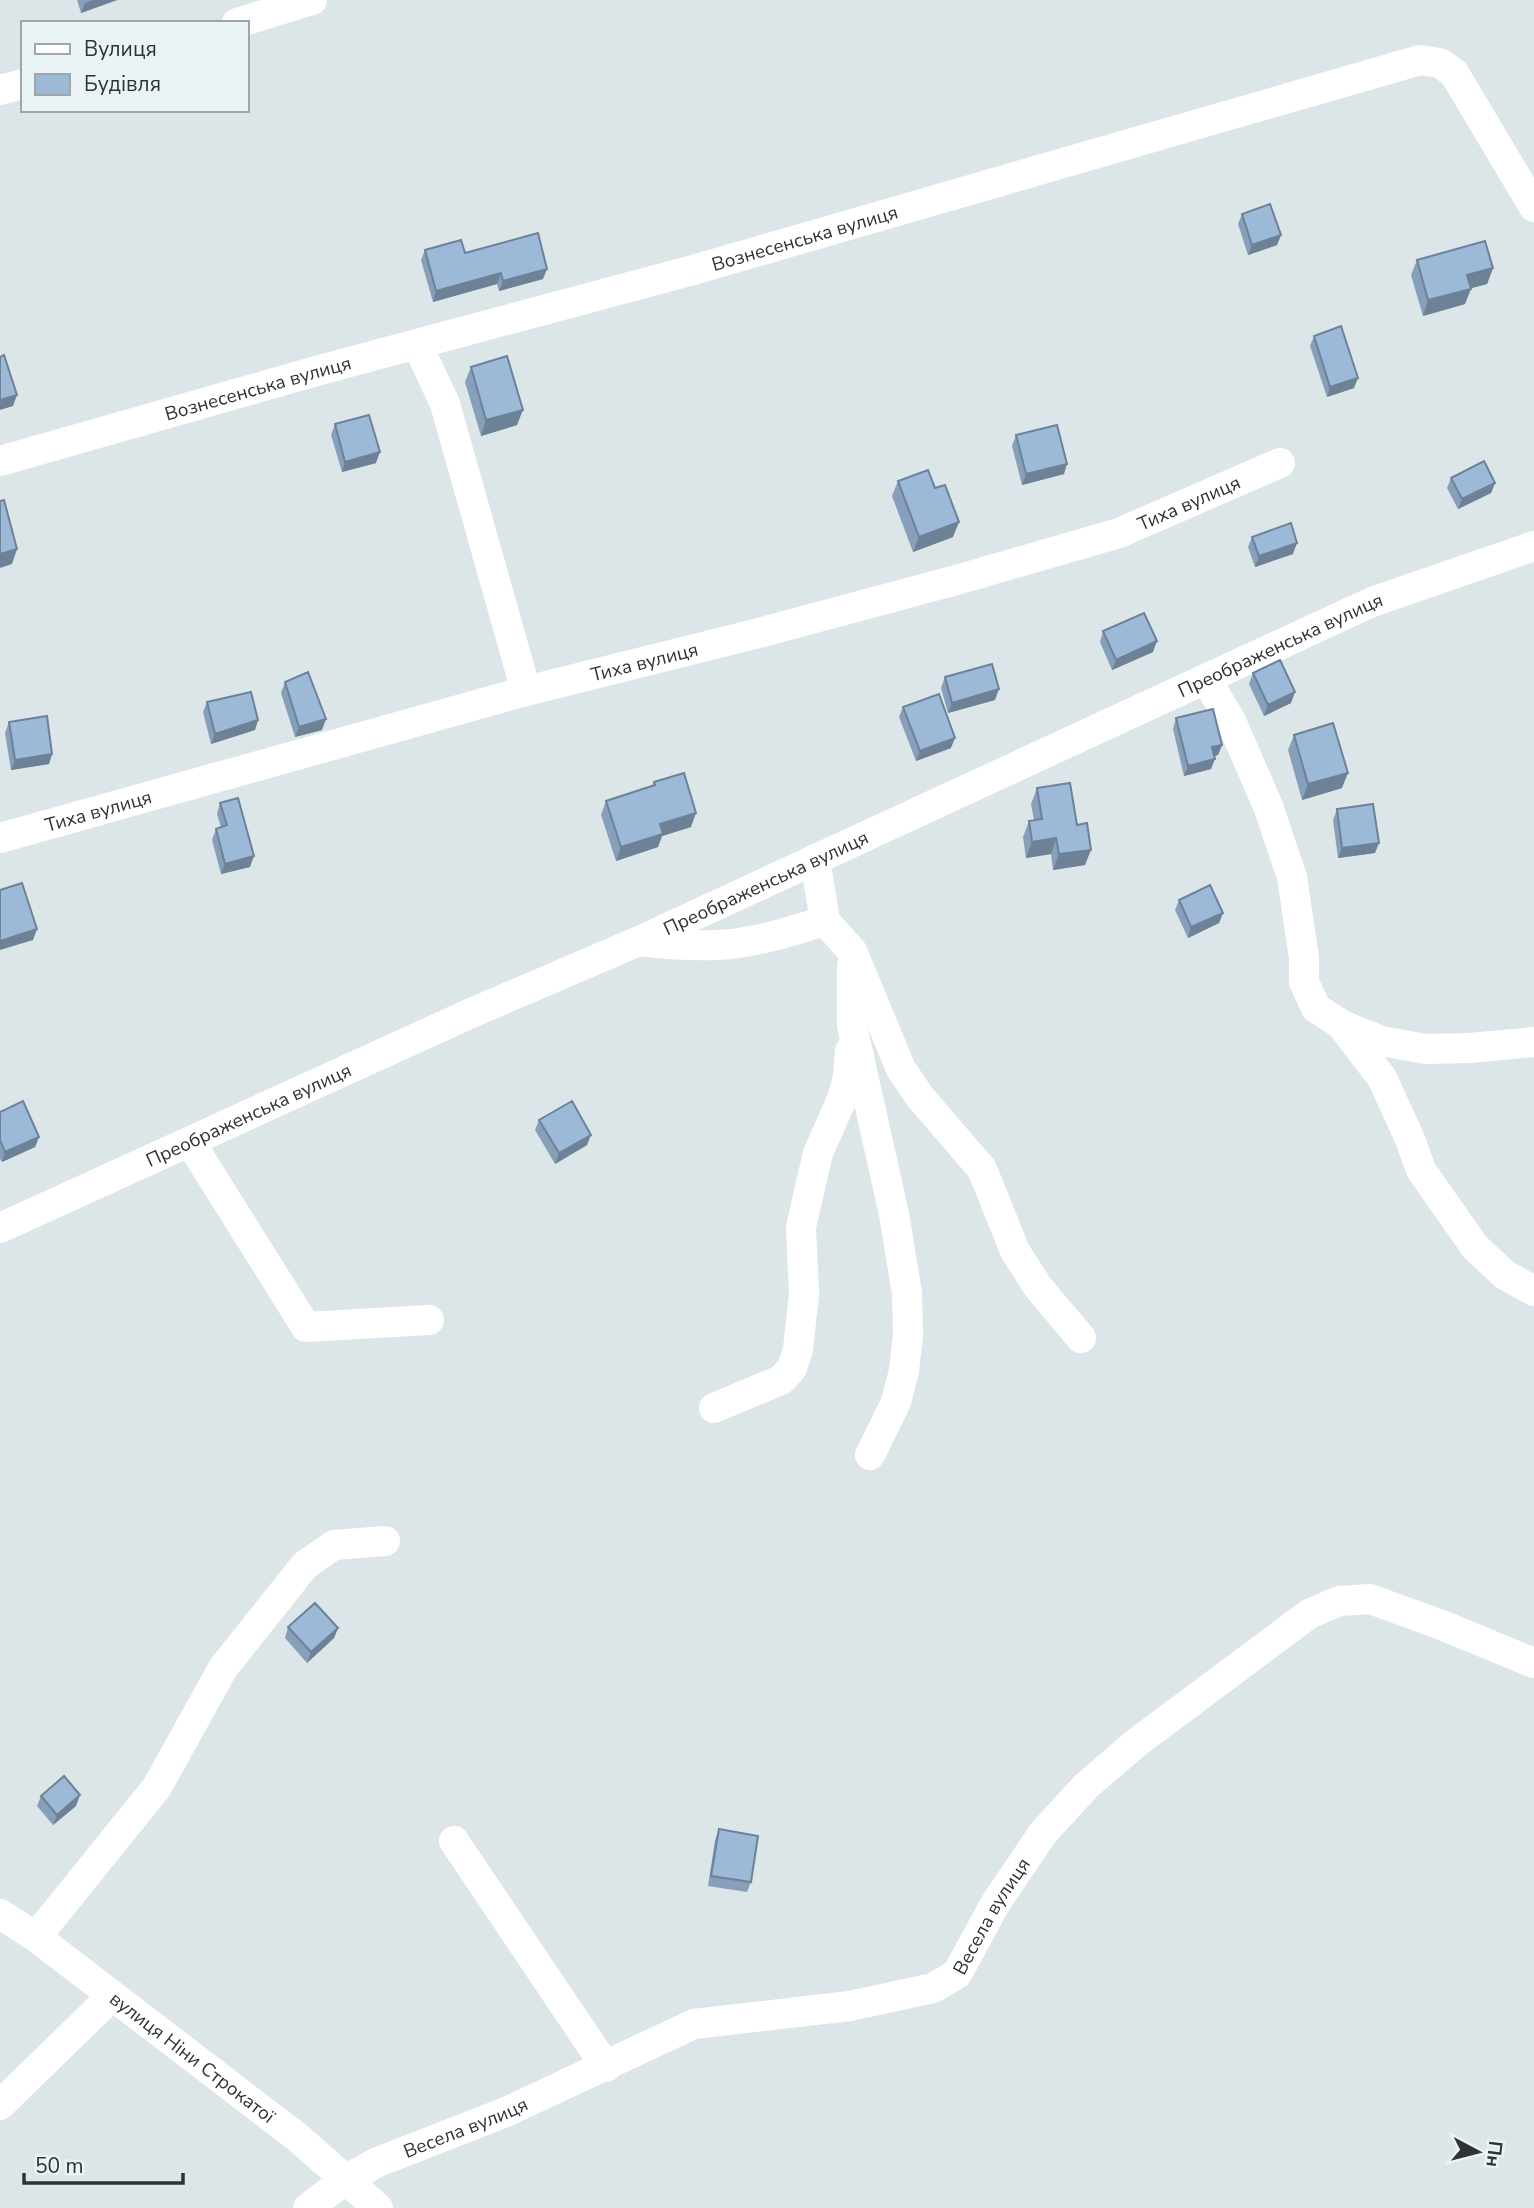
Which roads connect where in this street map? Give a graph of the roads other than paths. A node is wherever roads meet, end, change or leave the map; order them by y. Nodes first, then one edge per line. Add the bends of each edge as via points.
1 (312, 0) edge
2 (244, 21) edge
3 (21, 85) edge
4 (0, 90) edge
5 (1534, 207) edge
6 (417, 344) junction
7 (0, 461) edge
8 (1280, 463) dead end
9 (1534, 546) edge
10 (1206, 680) junction
11 (526, 691) junction
12 (0, 838) edge
13 (815, 859) junction
14 (825, 921) junction
15 (639, 941) junction
16 (852, 951) junction
17 (1342, 1025) junction
18 (852, 1026) junction
19 (1534, 1042) edge
20 (190, 1142) junction
21 (0, 1228) edge
22 (1534, 1291) edge
23 (429, 1320) dead end
24 (1081, 1338) dead end
25 (714, 1408) dead end
26 (870, 1455) dead end
27 (385, 1541) dead end
28 (1534, 1663) edge
29 (454, 1841) dead end
30 (0, 1914) edge
31 (36, 1937) junction
32 (112, 1996) junction
33 (606, 2067) junction
34 (0, 2105) edge
35 (345, 2180) junction
36 (308, 2208) edge
37 (377, 2208) edge

1 - 2 street
3 - 4 street
5 - 6 street, Вознесенська вулиця via 1454,73 1440,63 1420,60 693,270
6 - 7 street, Вознесенська вулиця
6 - 11 street via 445,404
8 - 11 street, Тиха вулиця via 1119,533 819,617
9 - 10 street, Преображенська вулиця via 1372,602
10 - 13 street, Преображенська вулиця
10 - 17 street via 1231,721 1268,806 1292,877 1304,982 1316,1008
11 - 12 street, Тиха вулиця
13 - 14 street
13 - 15 street, Преображенська вулиця
14 - 15 street via 719,945
14 - 16 street
15 - 20 street, Преображенська вулиця
16 - 18 street
16 - 24 street via 901,1069 982,1169 1015,1251
17 - 19 street via 1381,1041 1426,1049
17 - 22 street via 1382,1078 1421,1170 1475,1247 1505,1275
18 - 25 street via 842,1100 818,1153 801,1227 804,1294 799,1349 781,1380
18 - 26 street via 907,1293 904,1371 896,1402
20 - 21 street, Преображенська вулиця
20 - 23 street via 306,1327
27 - 31 street via 334,1545 305,1565 223,1668 157,1787
28 - 33 street, Весела вулиця via 1370,1600 1339,1601 1309,1614 1136,1743 1086,1786 1043,1833 995,1904 957,1974 933,1988 850,2006 694,2024
29 - 33 street
30 - 31 street, вулиця Ніни Строкатої
31 - 32 street, вулиця Ніни Строкатої
32 - 34 street
32 - 35 street, вулиця Ніни Строкатої via 297,2137
33 - 35 street, Весела вулиця via 377,2162
35 - 36 street, Весела вулиця
35 - 37 street, вулиця Ніни Строкатої

